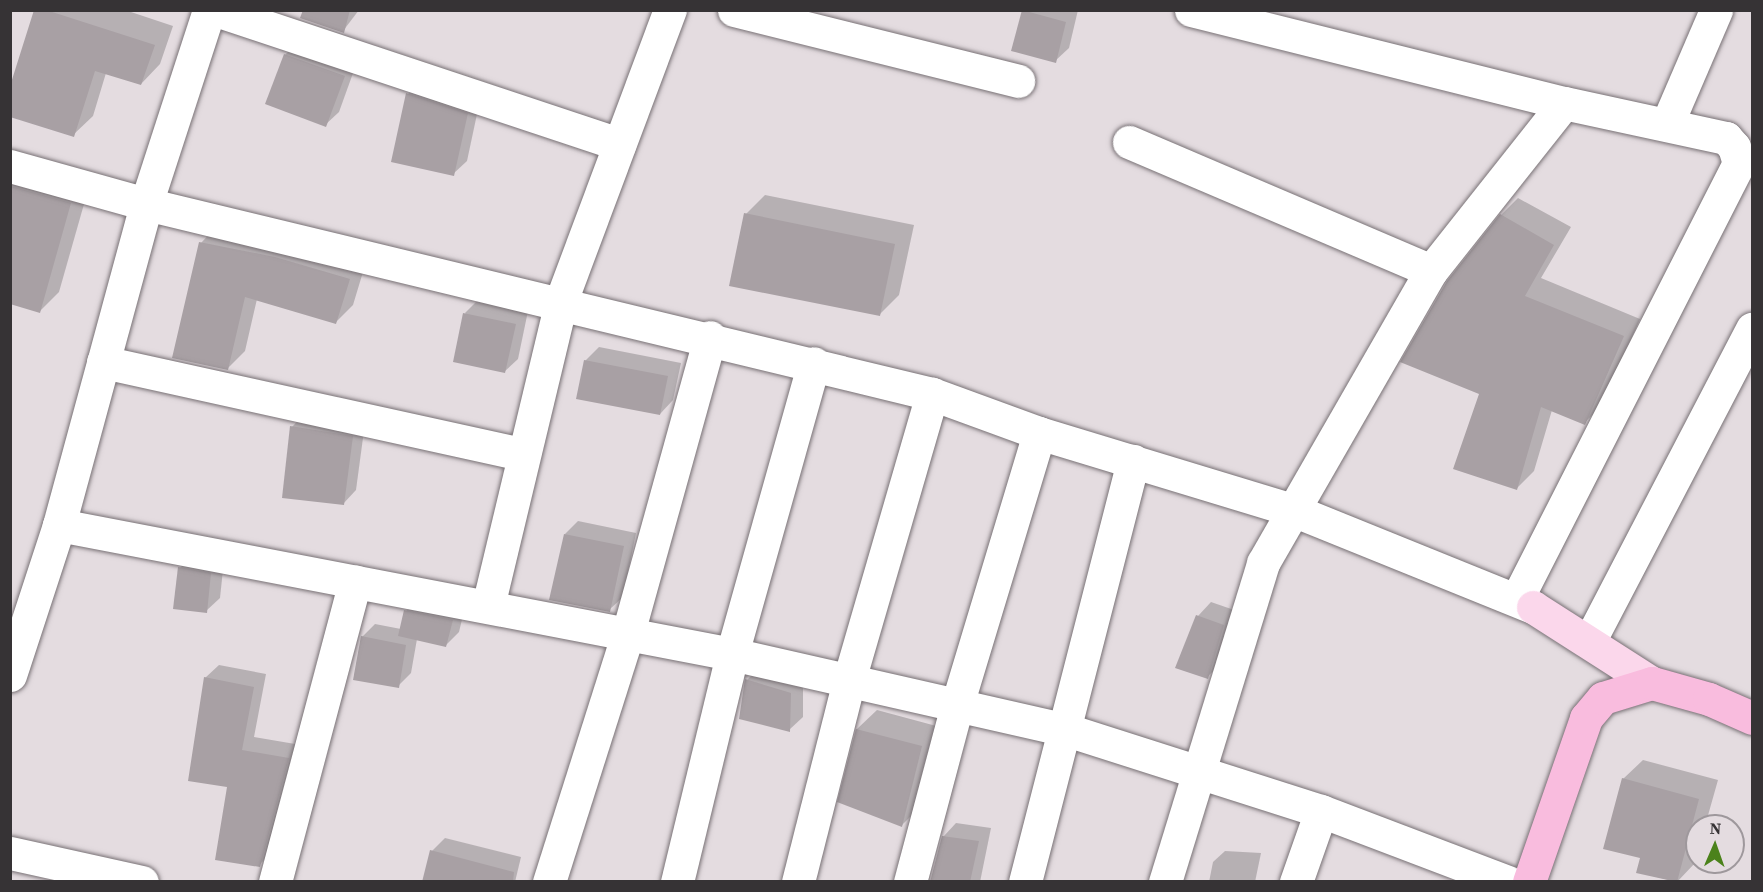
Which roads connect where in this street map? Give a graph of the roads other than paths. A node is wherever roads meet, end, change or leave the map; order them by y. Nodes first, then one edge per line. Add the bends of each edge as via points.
1 (209, 10) edge
2 (216, 10) edge
3 (734, 10) edge
4 (1191, 10) edge
5 (1716, 10) edge
6 (669, 11) edge
7 (1281, 20) edge
8 (1018, 81) dead end
9 (1564, 103) junction
10 (1667, 124) junction
11 (1129, 142) dead end
12 (619, 144) junction
13 (10, 166) edge
14 (146, 204) junction
15 (1431, 271) junction
16 (561, 302) junction
17 (1752, 330) edge
18 (710, 337) junction
19 (103, 362) junction
20 (814, 363) junction
21 (932, 394) junction
22 (1039, 433) junction
23 (522, 454) junction
24 (1133, 461) junction
25 (1295, 511) junction
26 (58, 525) junction
27 (355, 581) junction
28 (1525, 603) junction
29 (488, 606) junction
30 (628, 633) junction
31 (1579, 634) junction
32 (732, 654) junction
33 (11, 672) edge
34 (849, 680) junction
35 (1652, 683) junction
36 (957, 705) junction
37 (1752, 718) edge
38 (1067, 730) junction
39 (1198, 771) junction
40 (1321, 811) junction
41 (10, 853) edge
42 (142, 882) edge
43 (275, 882) edge
44 (549, 882) edge
45 (677, 882) edge
46 (798, 882) edge
47 (910, 882) edge
48 (1025, 882) edge
49 (1165, 882) edge
50 (1296, 882) edge
51 (1508, 882) edge
52 (1529, 882) edge

1 - 14 street
2 - 12 street
3 - 8 street
4 - 7 street
5 - 10 street
6 - 12 street
7 - 9 street
9 - 10 street
9 - 15 street
10 - 28 street via 1726,138 1739,163
11 - 15 street
12 - 16 street
13 - 14 street
14 - 16 street
14 - 19 street
15 - 25 street
16 - 18 street
16 - 23 street
17 - 31 street
18 - 20 street
18 - 30 street
19 - 23 street
19 - 26 street
20 - 21 street
20 - 32 street
21 - 22 street
21 - 34 street
22 - 24 street
22 - 36 street
23 - 29 street
24 - 25 street
24 - 38 street
25 - 28 street
25 - 39 street via 1263,563
26 - 27 street
26 - 33 street
27 - 29 street
27 - 43 street
28 - 31 main road
29 - 30 street
30 - 32 street
30 - 44 street
31 - 35 main road
32 - 34 street
32 - 45 street
34 - 36 street
34 - 46 street
35 - 37 highway via 1709,699
35 - 52 highway via 1603,698 1586,718
36 - 38 street
36 - 47 street
38 - 39 street
38 - 48 street
39 - 40 street
39 - 49 street
40 - 50 street
40 - 51 street
41 - 42 street

